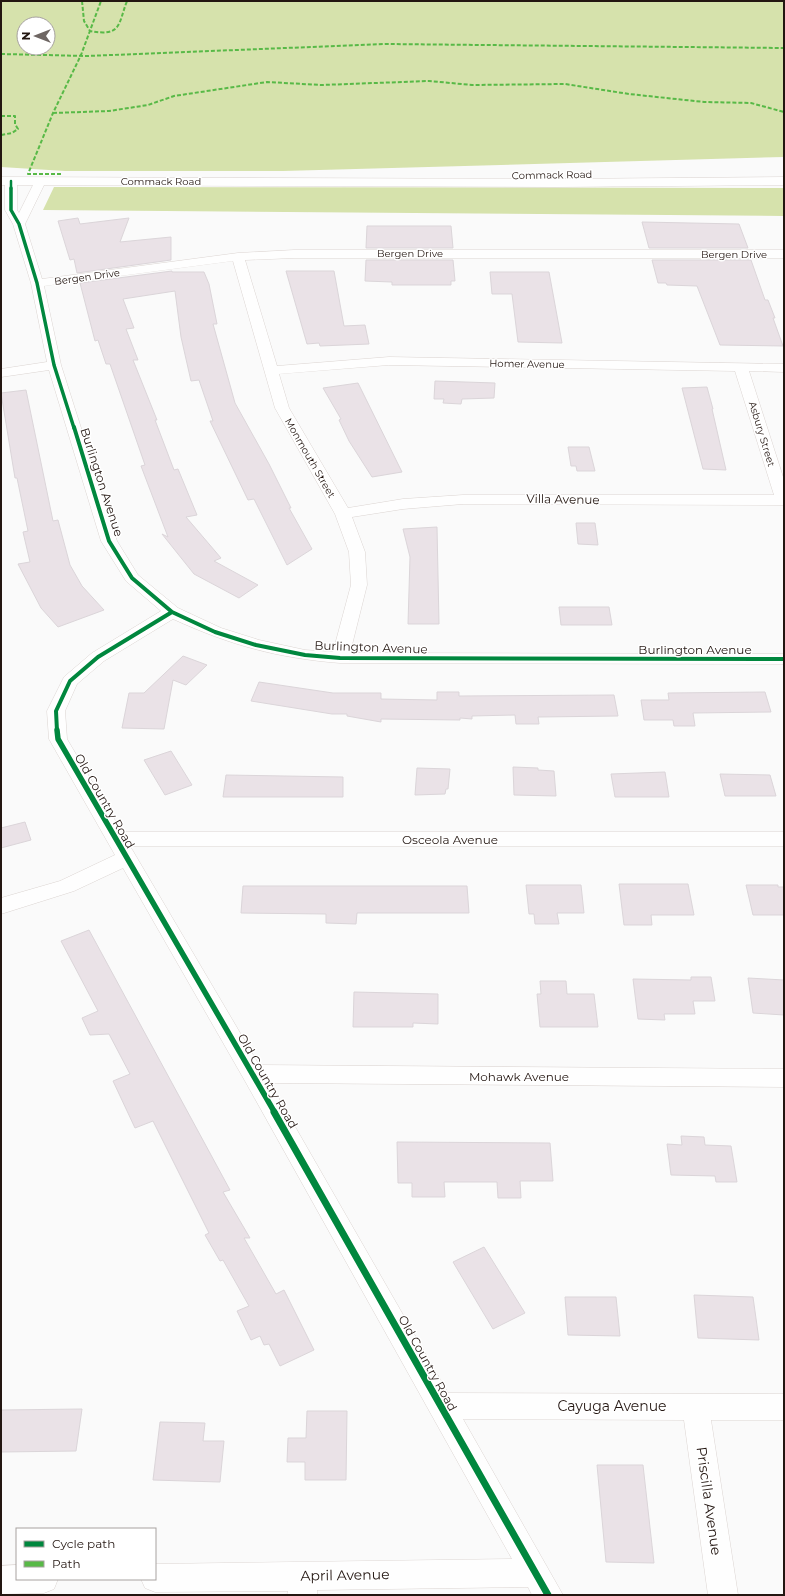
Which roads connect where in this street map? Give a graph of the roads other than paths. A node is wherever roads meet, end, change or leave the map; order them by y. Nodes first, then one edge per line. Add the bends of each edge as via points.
1 (784, 170) edge
2 (6, 181) edge
3 (40, 181) junction
4 (320, 181) junction
5 (784, 181) edge
6 (19, 224) junction
7 (784, 254) edge
8 (238, 257) junction
9 (37, 283) junction
10 (54, 365) junction
11 (741, 368) junction
12 (784, 368) edge
13 (270, 371) junction
14 (1, 373) edge
15 (783, 500) edge
16 (343, 514) junction
17 (172, 612) junction
18 (340, 658) junction
19 (784, 659) edge
20 (115, 839) junction
21 (784, 839) edge
22 (126, 858) junction
23 (1, 906) edge
24 (253, 1074) junction
25 (784, 1078) edge
26 (440, 1406) junction
27 (696, 1407) junction
28 (784, 1407) edge
29 (156, 1578) edge
30 (1, 1580) edge
31 (16, 1580) edge
32 (541, 1584) edge
33 (302, 1585) edge
34 (723, 1595) edge

1 - 4 main road, Commack Road
2 - 3 main road, Commack Road
2 - 6 street, Burlington Avenue via 10,210
3 - 4 main road, Commack Road
3 - 6 street
4 - 5 main road, Commack Road
6 - 9 street, Burlington Avenue
7 - 8 street, Bergen Drive via 453,253
8 - 9 street, Bergen Drive
8 - 13 street, Monmouth Street
9 - 10 street, Burlington Avenue
10 - 14 street
10 - 17 street, Burlington Avenue via 109,541 132,578
11 - 12 street, Homer Avenue
11 - 13 street, Homer Avenue via 389,361
11 - 15 street, Asbury Street
13 - 16 street, Monmouth Street via 282,408
15 - 16 street, Villa Avenue via 487,498 380,506
16 - 18 street, Monmouth Street via 357,552 359,585
17 - 18 street, Burlington Avenue via 215,632 256,645
17 - 20 street, Old Country Road via 92,662 70,681 56,711 58,739
18 - 19 street, Burlington Avenue
20 - 21 street, Osceola Avenue
20 - 22 street, Old Country Road
22 - 23 street via 67,886
22 - 24 street, Old Country Road
24 - 25 street, Mohawk Avenue
24 - 26 street, Old Country Road
26 - 27 street, Cayuga Avenue
26 - 32 street, Old Country Road
27 - 28 street, Cayuga Avenue
27 - 34 street, Priscilla Avenue
29 - 33 street, April Avenue
30 - 31 street
32 - 33 street, April Avenue

